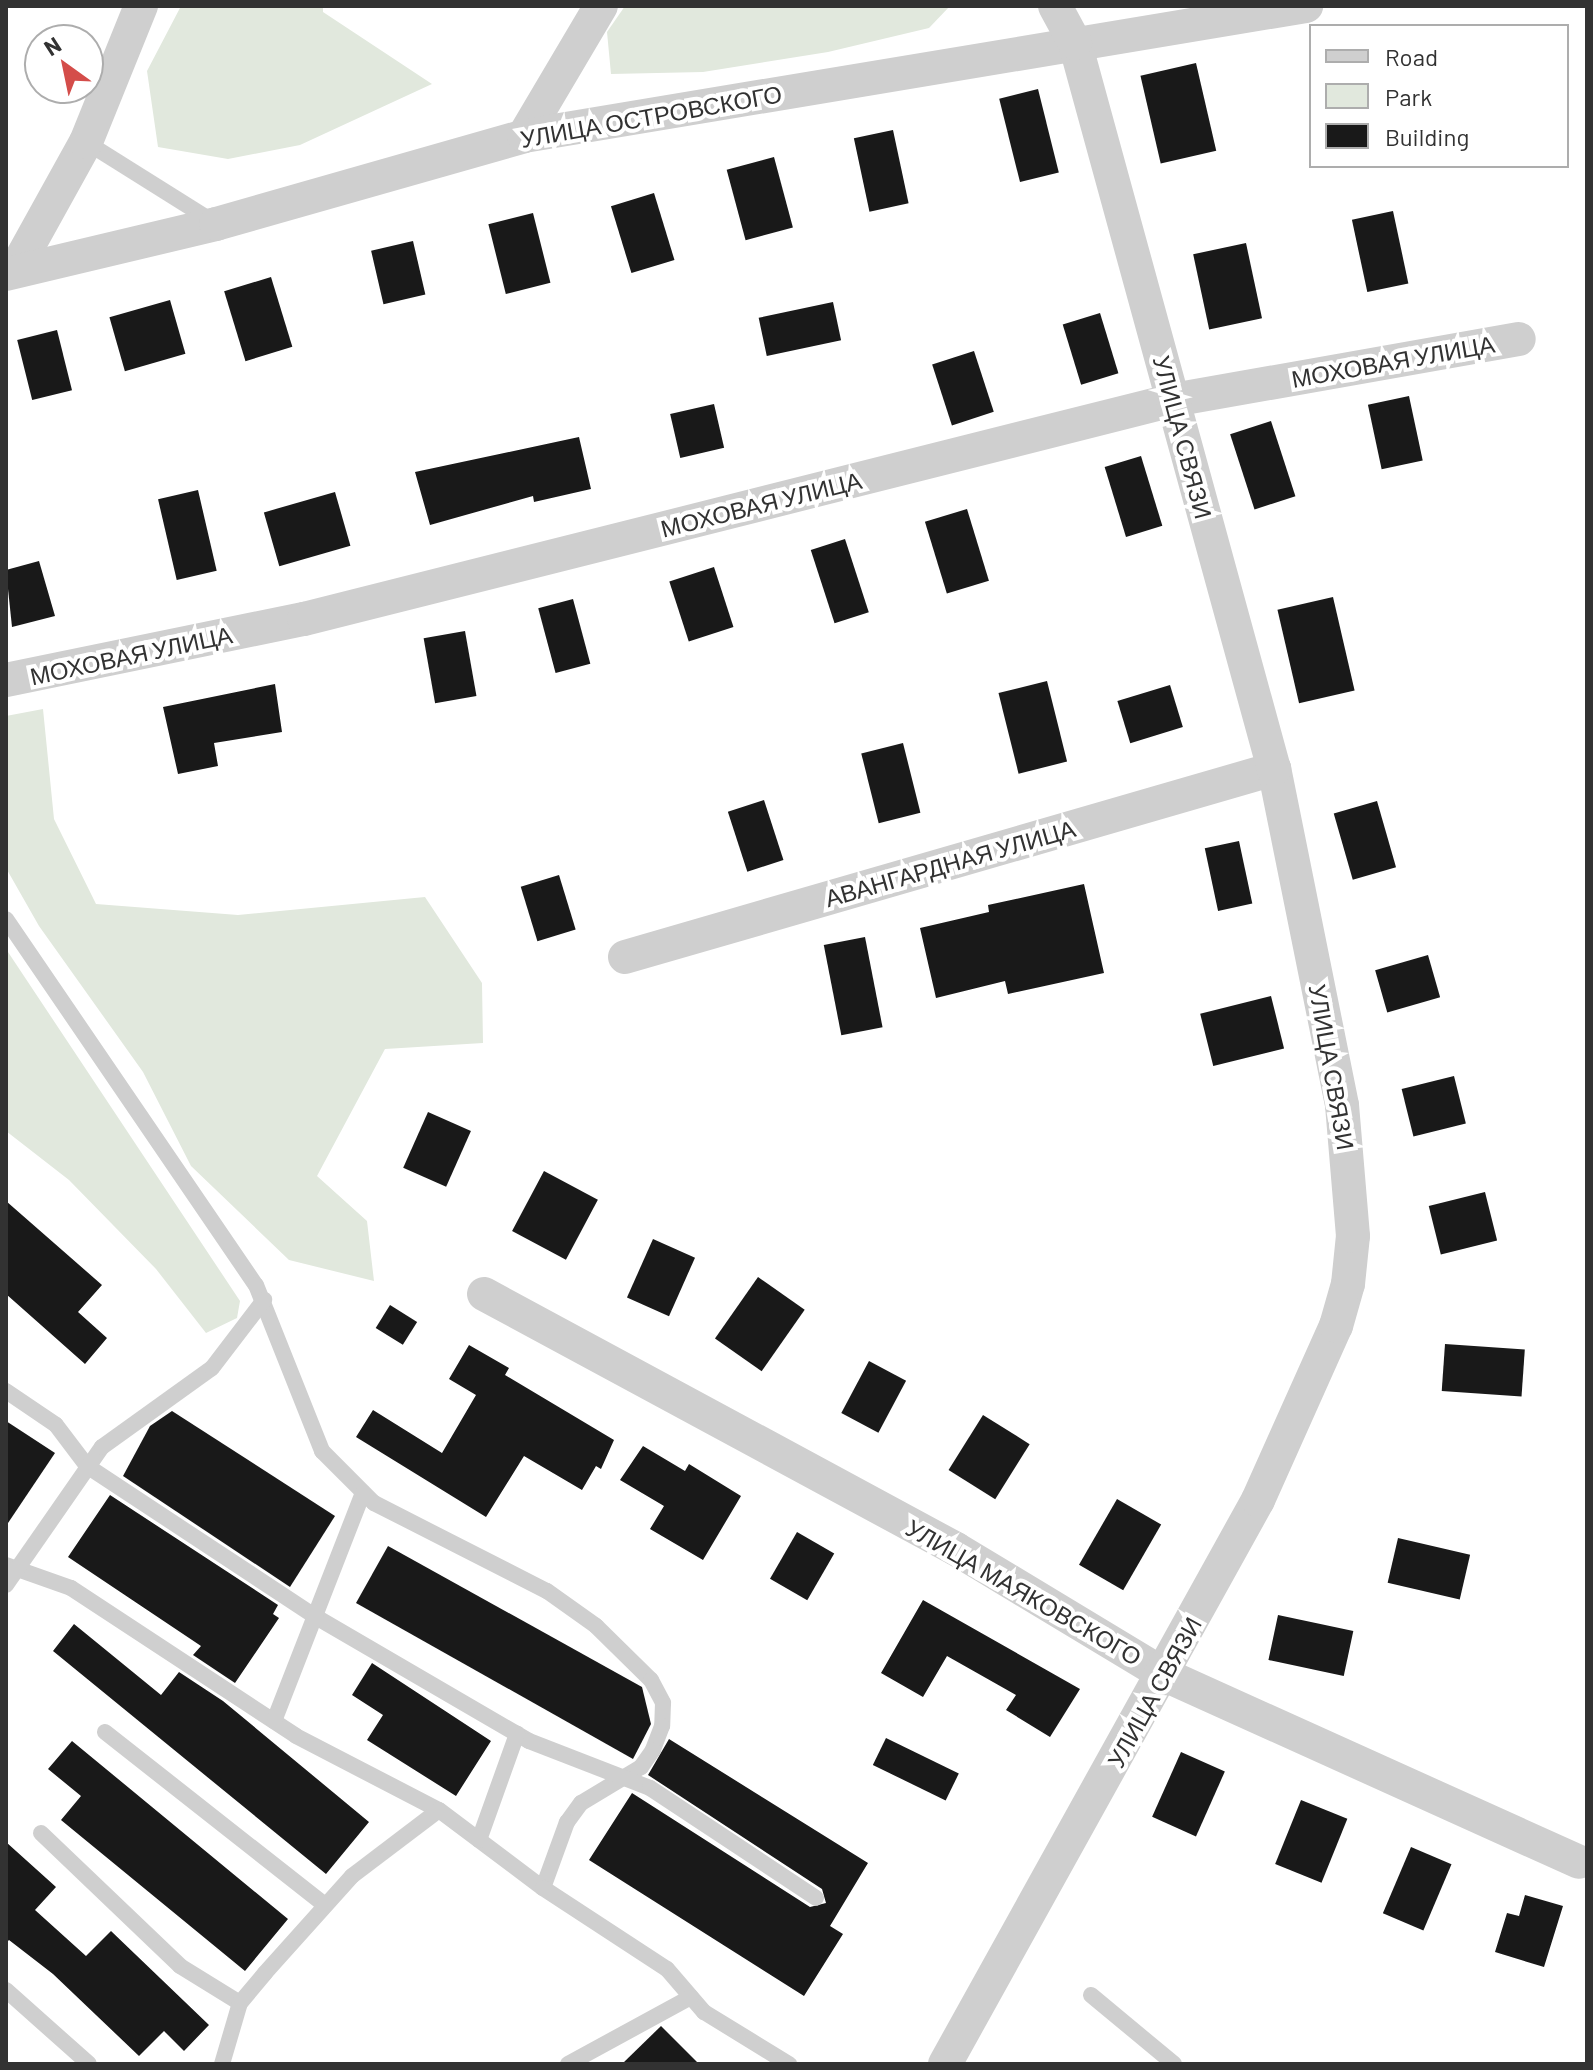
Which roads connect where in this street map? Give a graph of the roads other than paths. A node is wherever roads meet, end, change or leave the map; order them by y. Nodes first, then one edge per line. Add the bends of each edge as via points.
1 (141, 6) edge
2 (601, 6) edge
3 (1055, 6) edge
4 (1306, 6) edge
5 (1075, 43) junction
6 (524, 136) junction
7 (86, 142) junction
8 (216, 224) junction
9 (10, 272) edge
10 (1519, 339) dead end
11 (1173, 400) junction
12 (6, 680) edge
13 (1274, 769) junction
14 (6, 919) edge
15 (625, 957) dead end
16 (484, 1294) dead end
17 (264, 1300) junction
18 (6, 1391) edge
19 (87, 1466) junction
20 (363, 1493) junction
21 (11, 1567) edge
22 (6, 1585) edge
23 (316, 1617) junction
24 (1165, 1675) junction
25 (274, 1721) junction
26 (105, 1732) dead end
27 (517, 1734) junction
28 (623, 1779) junction
29 (439, 1810) junction
30 (41, 1833) dead end
31 (479, 1840) junction
32 (1579, 1862) dead end
33 (543, 1888) junction
34 (816, 1898) dead end
35 (325, 1905) junction
36 (6, 1990) edge
37 (1091, 1995) dead end
38 (691, 1997) junction
39 (240, 2003) junction
40 (89, 2064) edge
41 (222, 2064) edge
42 (568, 2064) edge
43 (789, 2064) edge
44 (945, 2064) edge
45 (1174, 2064) edge

1 - 7 street
2 - 6 street
3 - 5 street, УЛИЦА СВЯЗИ
4 - 5 street, УЛИЦА ОСТРОВСКОГО
5 - 6 street, УЛИЦА ОСТРОВСКОГО
5 - 11 street, УЛИЦА СВЯЗИ
6 - 8 street, УЛИЦА ОСТРОВСКОГО
7 - 8 lane
7 - 9 street
8 - 9 street, УЛИЦА ОСТРОВСКОГО
10 - 11 street, МОХОВАЯ УЛИЦА
11 - 12 street, МОХОВАЯ УЛИЦА via 304,619
11 - 13 street, УЛИЦА СВЯЗИ
13 - 15 street, АВАНГАРДНАЯ УЛИЦА
13 - 24 street, УЛИЦА СВЯЗИ via 1342,1105 1351,1184 1348,1284 1336,1326 1258,1500
14 - 17 lane
16 - 24 street, УЛИЦА МАЯКОВСКОГО via 956,1549
17 - 19 lane via 212,1368 119,1432
17 - 20 lane via 313,1435
18 - 19 lane via 56,1425
19 - 21 lane
19 - 23 lane
20 - 23 lane
20 - 28 lane via 547,1591 596,1626 651,1680 663,1703 662,1726 641,1767
21 - 22 lane
21 - 25 lane via 71,1588
23 - 25 lane
23 - 27 lane
24 - 32 street, УЛИЦА МАЯКОВСКОГО
24 - 44 street, УЛИЦА СВЯЗИ
25 - 29 lane
26 - 35 lane
27 - 28 lane
27 - 31 lane
28 - 33 lane via 602,1787 574,1812
28 - 34 lane via 650,1788
29 - 31 lane
29 - 35 lane via 352,1876
30 - 39 lane via 180,1966
31 - 33 lane
33 - 38 lane via 667,1969
35 - 39 lane
36 - 40 lane
37 - 45 lane
38 - 42 lane
38 - 43 lane via 704,2012
39 - 41 lane

